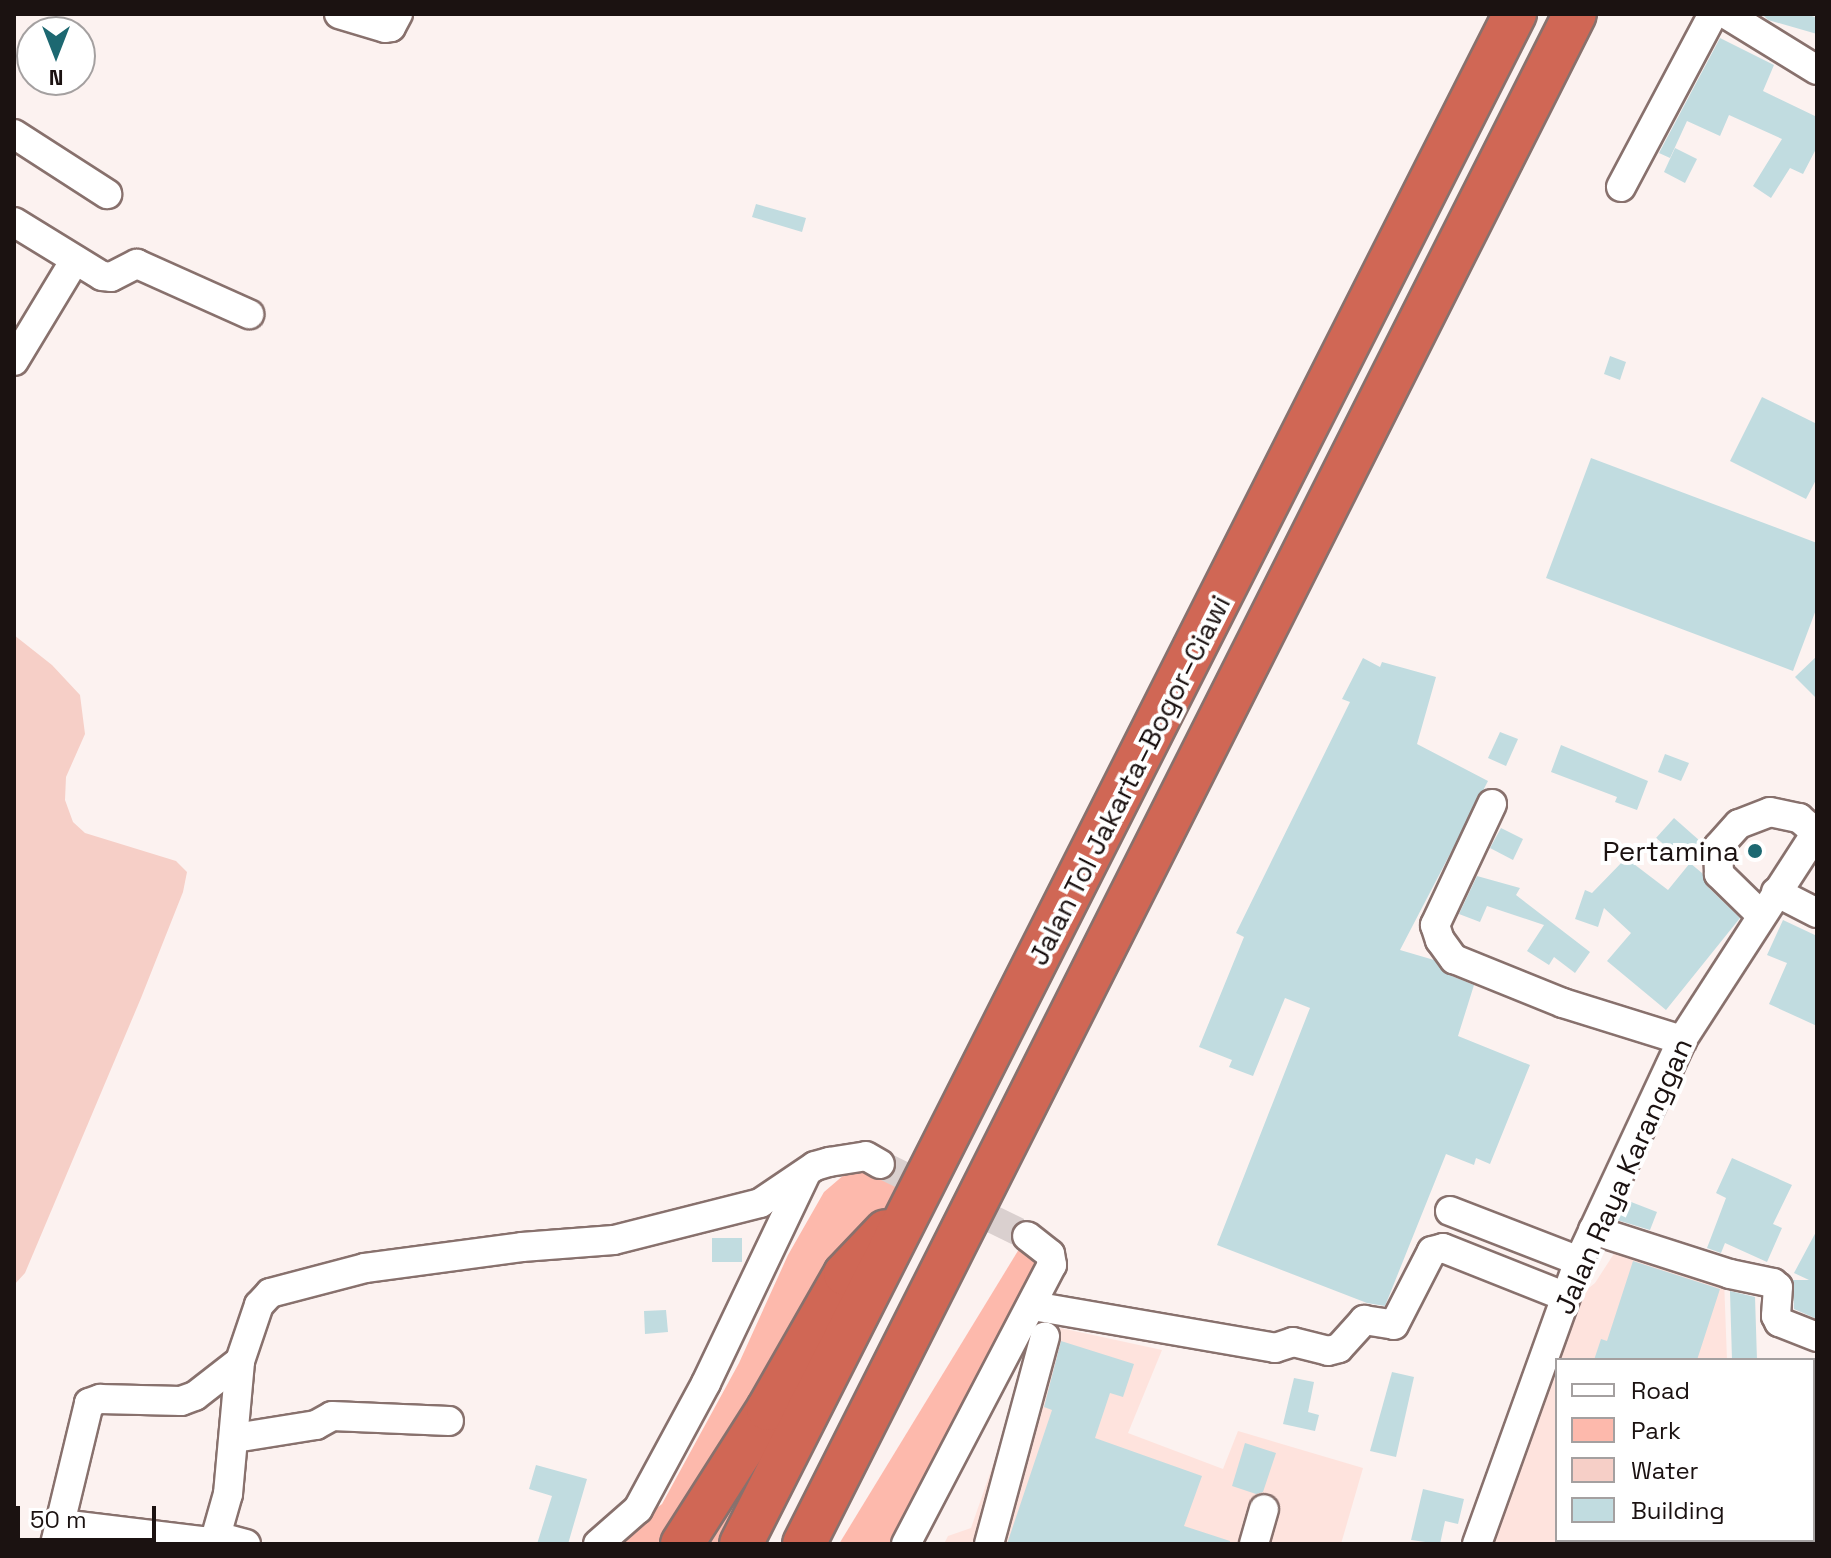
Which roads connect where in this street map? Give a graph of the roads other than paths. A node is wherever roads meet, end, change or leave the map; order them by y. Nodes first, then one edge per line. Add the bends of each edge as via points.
1 (339, 14) edge
2 (398, 14) edge
3 (1515, 14) edge
4 (1575, 14) edge
5 (1713, 14) edge
6 (1726, 14) edge
7 (1817, 70) edge
8 (14, 134) edge
9 (1621, 187) dead end
10 (107, 194) dead end
11 (14, 222) edge
12 (75, 260) junction
13 (249, 314) dead end
14 (14, 361) edge
15 (1492, 804) dead end
16 (1817, 832) edge
17 (1768, 904) junction
18 (1817, 913) edge
19 (1682, 1040) junction
20 (880, 1164) tunnel mouth
21 (805, 1175) junction
22 (919, 1195) junction
23 (1450, 1211) dead end
24 (1593, 1230) junction
25 (1027, 1236) tunnel mouth
26 (1579, 1261) junction
27 (1566, 1297) junction
28 (1033, 1306) junction
29 (1045, 1336) dead end
30 (1817, 1337) edge
31 (240, 1361) junction
32 (449, 1421) dead end
33 (235, 1438) junction
34 (1264, 1509) dead end
35 (58, 1534) edge
36 (216, 1536) junction
37 (246, 1544) edge
38 (598, 1544) edge
39 (682, 1544) edge
40 (741, 1544) edge
41 (804, 1544) edge
42 (906, 1544) edge
43 (989, 1544) edge
44 (1254, 1544) edge
45 (1477, 1544) edge

1 - 2 street via 385,28
3 - 22 highway, Jalan Tol Jakarta–Bogor–Ciawi
4 - 41 highway, Jalan Tol Jakarta–Bogor–Ciawi
5 - 9 street
6 - 7 street
8 - 10 street
11 - 12 street
12 - 13 street via 106,278 137,264
12 - 14 street
15 - 19 street via 1435,925 1454,959 1563,1003
16 - 17 street, Jalan Raya Karanggan
16 - 17 street via 1799,818 1770,812 1739,824 1718,847 1719,874
17 - 18 street
17 - 19 street, Jalan Raya Karanggan
19 - 24 street, Jalan Raya Karanggan
20 - 21 street via 866,1156 848,1158 815,1166
21 - 31 street via 760,1203 614,1240 365,1268 270,1293 259,1305
21 - 38 street via 706,1383 638,1509
22 - 39 highway via 845,1274
22 - 40 highway, Jalan Tol Jakarta–Bogor–Ciawi
23 - 26 street
24 - 26 street, Jalan Raya Karanggan
24 - 30 street via 1773,1283 1778,1287 1779,1322
25 - 28 street via 1053,1259
26 - 27 street, Jalan Raya Karanggan
27 - 28 street via 1443,1248 1432,1251 1394,1325 1364,1320 1339,1348 1328,1351 1293,1342 1275,1348
27 - 45 street, Jalan Raya Karanggan
28 - 42 street
29 - 43 street
31 - 33 street
31 - 35 street via 181,1401 89,1403
32 - 33 street via 332,1416 316,1425
33 - 36 street
34 - 44 street
35 - 36 street via 210,1542
36 - 37 street

